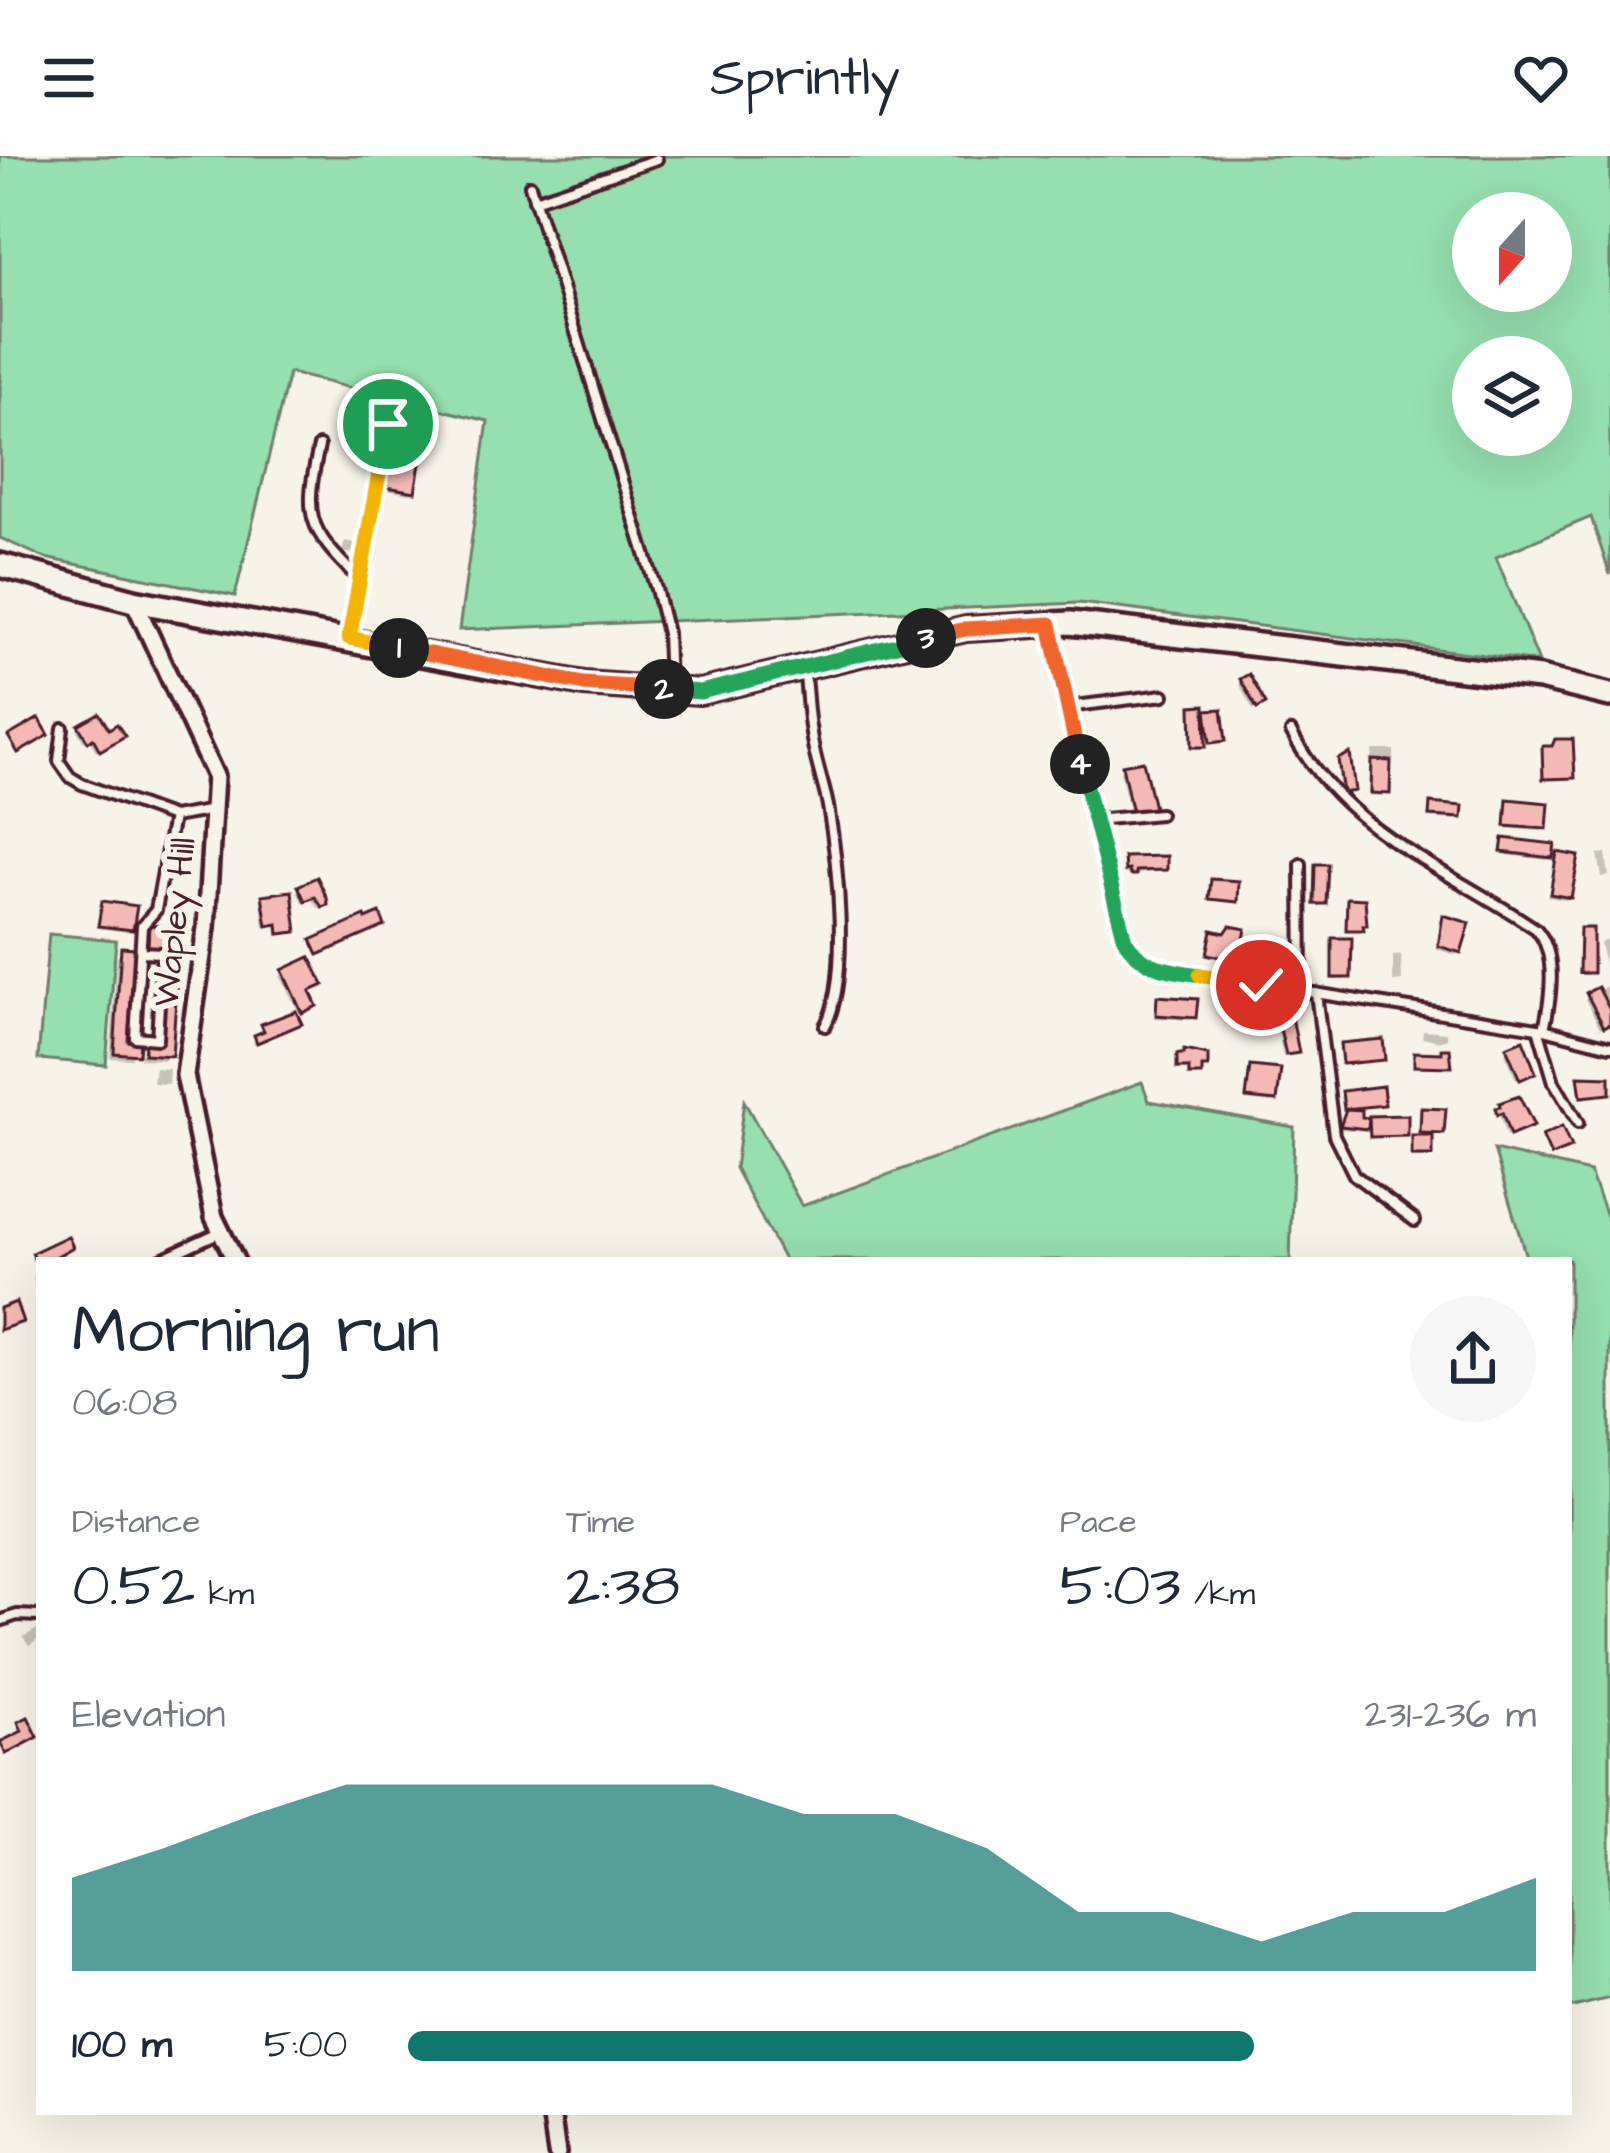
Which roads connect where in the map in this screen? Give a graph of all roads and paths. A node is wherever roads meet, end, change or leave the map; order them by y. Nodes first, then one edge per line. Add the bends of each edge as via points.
1 (657, 159) dead end
2 (530, 185) dead end
3 (534, 200) junction
4 (388, 424) dead end
5 (319, 446) dead end
6 (0, 565) edge
7 (359, 579) junction
8 (134, 601) junction
9 (1050, 624) junction
10 (349, 638) junction
11 (804, 667) junction
12 (670, 690) junction
13 (1610, 694) edge
14 (1164, 695) dead end
15 (1067, 707) junction
16 (62, 728) dead end
17 (1291, 732) dead end
18 (216, 809) junction
19 (1160, 814) dead end
20 (173, 817) junction
21 (1094, 820) junction
22 (1301, 864) dead end
23 (141, 952) junction
24 (1302, 991) junction
25 (1316, 993) junction
26 (825, 1026) dead end
27 (1541, 1029) junction
28 (1610, 1046) edge
29 (1578, 1124) dead end
30 (1414, 1220) dead end
31 (221, 1232) junction
32 (166, 1257) edge
33 (234, 1257) edge
34 (36, 1616) edge
35 (0, 1621) edge
36 (551, 2115) edge
37 (557, 2153) edge

1 - 3 lane
2 - 3 lane
3 - 12 lane via 656,589
4 - 7 lane
5 - 7 lane via 309,509 320,536
6 - 8 main road
7 - 10 lane
8 - 10 main road
8 - 18 street, Wapley Hill via 215,776
9 - 11 main road via 966,629
9 - 13 main road via 1540,678
9 - 15 lane
10 - 12 main road via 584,684
11 - 12 main road via 700,692
11 - 26 lane via 836,890 839,966
14 - 15 lane
15 - 21 lane
16 - 20 lane via 59,761 70,777
17 - 27 lane via 1336,798 1548,942 1550,1002
18 - 20 lane
18 - 31 street, Wapley Hill via 185,1075
19 - 21 lane
20 - 23 lane
21 - 24 lane via 1135,957 1160,969
22 - 24 lane
23 - 23 lane via 135,1037 157,1039 162,953
24 - 25 lane
25 - 27 lane
25 - 30 lane via 1334,1135 1354,1174
27 - 28 lane
27 - 29 lane via 1554,1082
31 - 32 lane
31 - 33 street, Wapley Hill
34 - 35 lane
36 - 37 street

